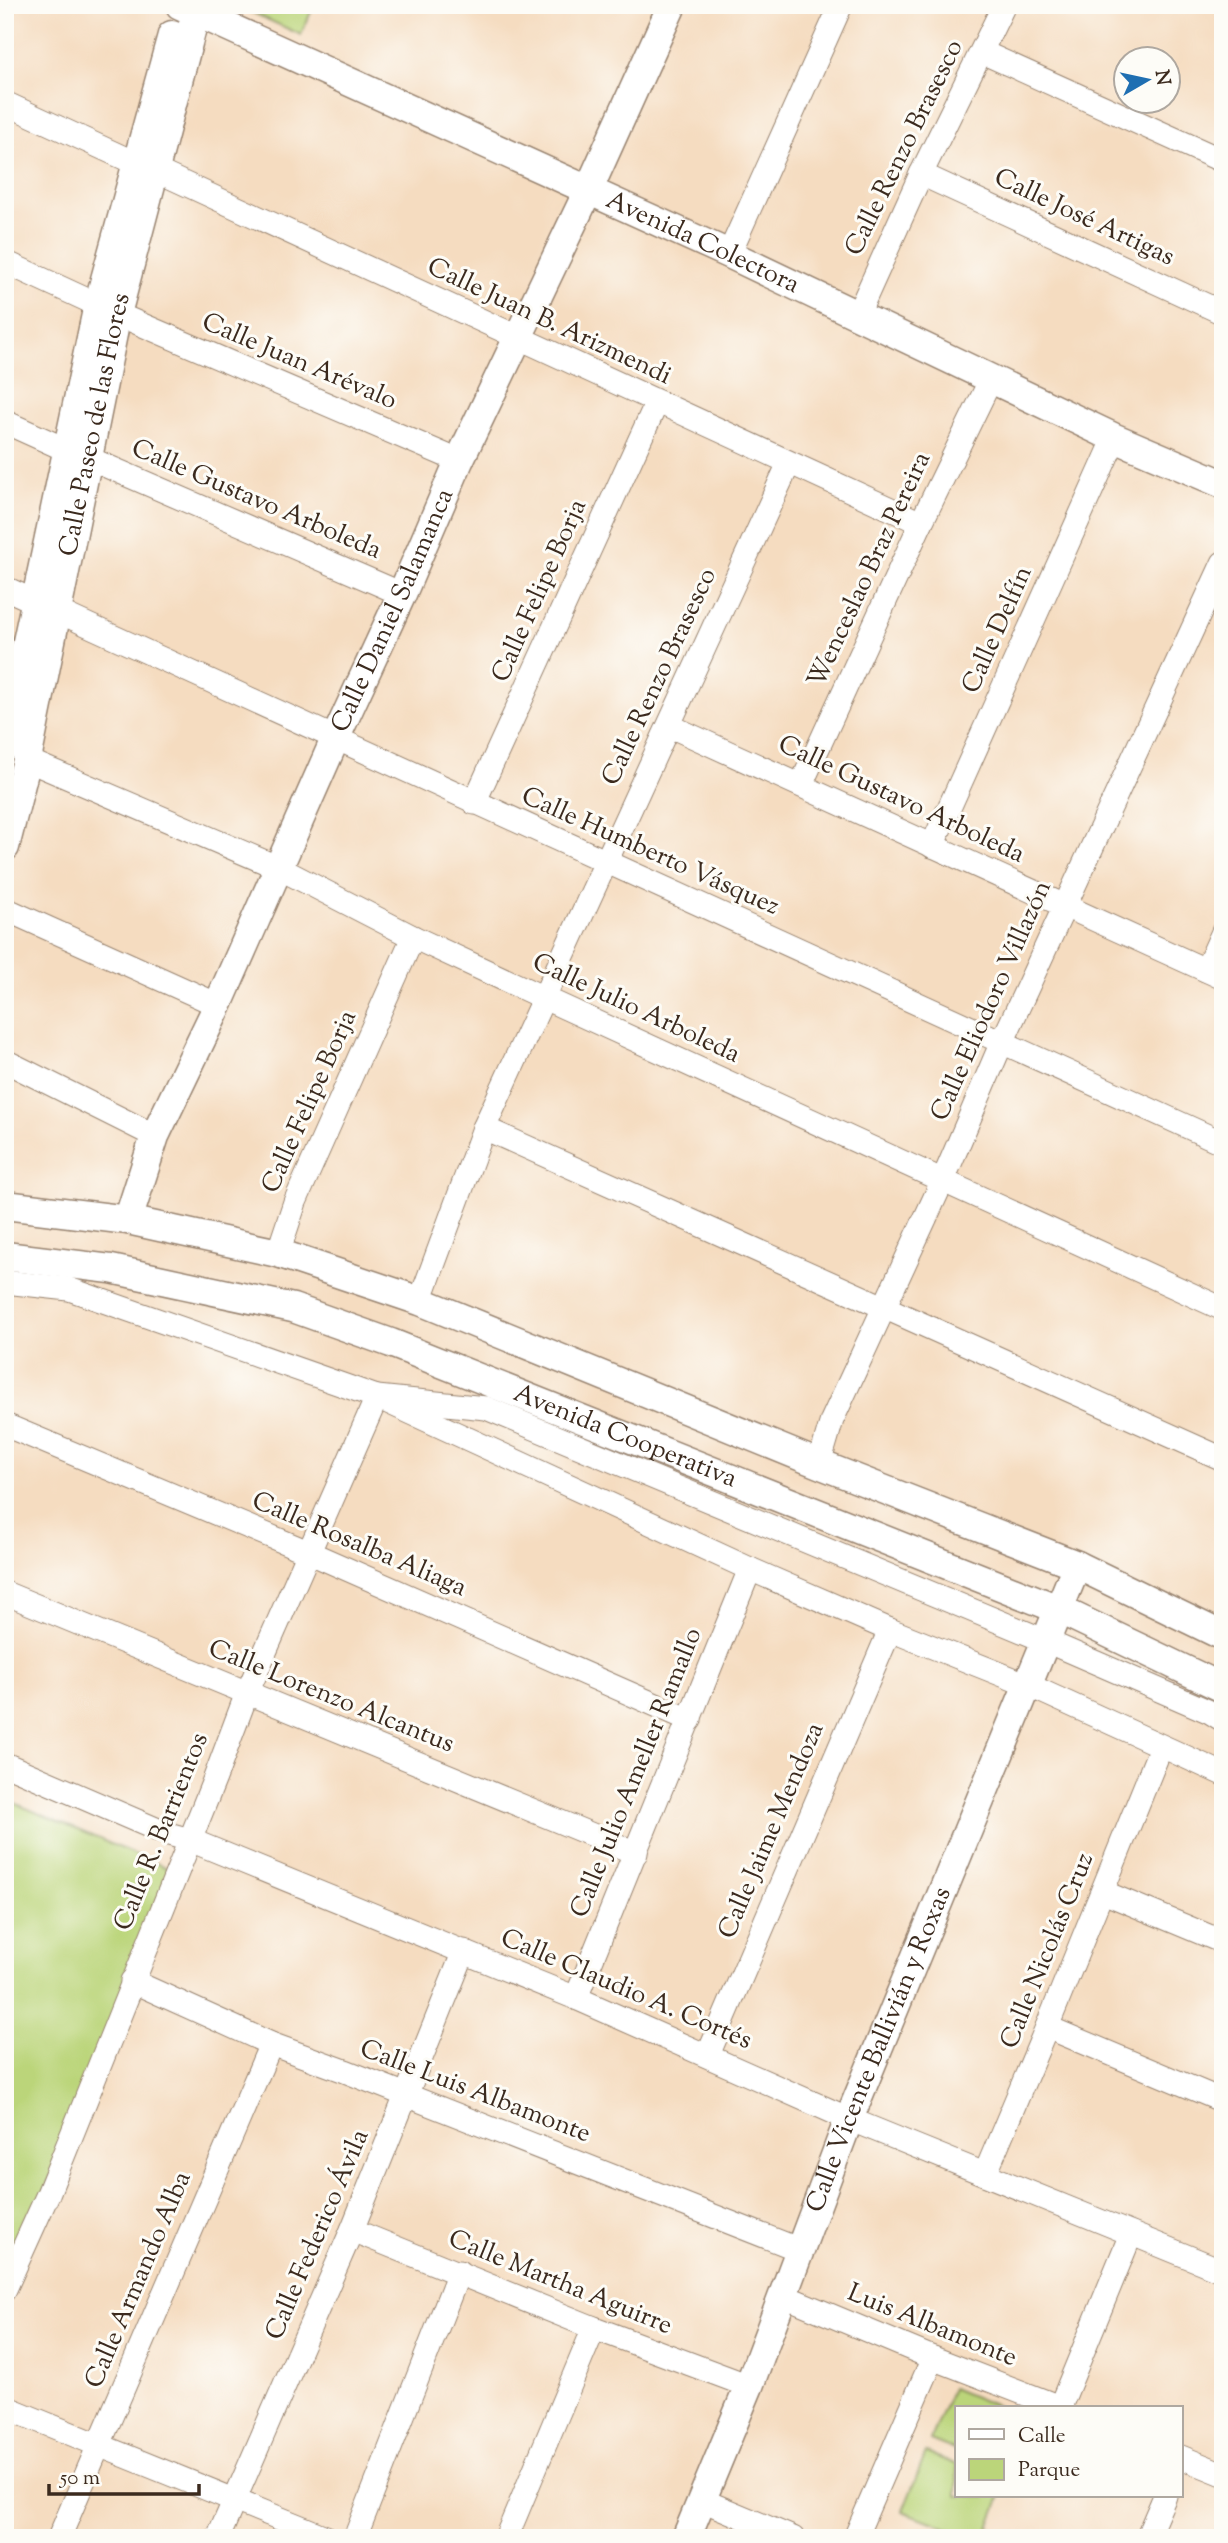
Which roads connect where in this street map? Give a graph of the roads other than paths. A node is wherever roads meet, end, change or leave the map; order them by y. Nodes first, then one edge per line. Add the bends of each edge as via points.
1 (672, 5) edge
2 (842, 5) edge
3 (1004, 5) edge
4 (189, 7) edge
5 (982, 52) junction
6 (5, 103) edge
7 (1223, 161) edge
8 (145, 167) junction
9 (921, 174) junction
10 (588, 191) junction
11 (729, 254) junction
12 (5, 262) edge
13 (107, 309) junction
14 (1223, 313) edge
15 (857, 316) junction
16 (518, 338) junction
17 (991, 379) junction
18 (657, 402) junction
19 (5, 422) edge
20 (1115, 438) junction
21 (79, 455) junction
22 (458, 461) junction
23 (789, 463) junction
24 (1223, 484) edge
25 (921, 523) junction
26 (1223, 563) edge
27 (5, 588) edge
28 (402, 594) junction
29 (46, 606) junction
30 (670, 726) junction
31 (336, 737) junction
32 (12, 752) edge
33 (801, 785) junction
34 (474, 803) junction
35 (932, 846) junction
36 (5, 847) edge
37 (606, 863) junction
38 (279, 868) junction
39 (1066, 906) junction
40 (5, 909) edge
41 (1223, 932) edge
42 (414, 937) junction
43 (1214, 974) edge
44 (544, 998) junction
45 (218, 1005) junction
46 (1003, 1043) junction
47 (5, 1061) edge
48 (484, 1128) junction
49 (155, 1136) junction
50 (1223, 1143) edge
51 (943, 1180) junction
52 (5, 1205) edge
53 (128, 1220) junction
54 (278, 1253) junction
55 (5, 1256) edge
56 (5, 1282) edge
57 (420, 1301) junction
58 (883, 1308) junction
59 (1223, 1309) edge
60 (377, 1397) junction
61 (5, 1425) edge
62 (1223, 1459) edge
63 (819, 1464) junction
64 (308, 1552) junction
65 (1077, 1565) junction
66 (750, 1569) junction
67 (5, 1593) edge
68 (1058, 1609) junction
69 (890, 1630) junction
70 (1223, 1636) edge
71 (1046, 1641) junction
72 (1028, 1685) junction
73 (1223, 1688) edge
74 (247, 1693) junction
75 (690, 1720) junction
76 (1223, 1720) edge
77 (1161, 1747) junction
78 (5, 1764) edge
79 (1223, 1774) edge
80 (190, 1840) junction
81 (636, 1853) junction
82 (1103, 1892) junction
83 (1223, 1942) edge
84 (464, 1951) junction
85 (132, 1981) junction
86 (576, 1998) junction
87 (1047, 2028) junction
88 (271, 2045) junction
89 (708, 2055) junction
90 (406, 2096) junction
91 (1223, 2101) edge
92 (849, 2119) junction
93 (985, 2174) junction
94 (352, 2230) junction
95 (1131, 2234) junction
96 (800, 2250) junction
97 (1223, 2271) edge
98 (459, 2272) junction
99 (5, 2289) edge
100 (782, 2295) junction
101 (594, 2328) junction
102 (933, 2358) junction
103 (749, 2386) junction
104 (1056, 2406) edge
105 (1062, 2406) edge
106 (5, 2407) edge
107 (99, 2443) junction
108 (1182, 2458) edge
109 (1223, 2474) edge
110 (1164, 2498) edge
111 (702, 2500) junction
112 (234, 2501) junction
113 (59, 2538) edge
114 (218, 2538) edge
115 (328, 2538) edge
116 (355, 2538) edge
117 (506, 2538) edge
118 (686, 2538) edge
119 (793, 2538) edge
120 (855, 2538) edge
121 (1147, 2538) edge

1 - 10 street, Calle Daniel Salamanca
2 - 11 street
3 - 5 street, Calle Renzo Brasesco
4 - 8 street, Calle Paseo de las Flores
4 - 10 street, Avenida Colectora
5 - 7 street
5 - 9 street, Calle Renzo Brasesco
6 - 8 street, Calle Juan B. Arizmendi
8 - 13 street, Calle Paseo de las Flores
8 - 16 street, Calle Juan B. Arizmendi
9 - 14 street, Calle José Artigas
9 - 15 street, Calle Renzo Brasesco
10 - 11 street, Avenida Colectora
10 - 16 street, Calle Daniel Salamanca
11 - 15 street, Avenida Colectora
12 - 13 street, Calle Juan Arévalo
13 - 21 street, Calle Paseo de las Flores
13 - 22 street, Calle Juan Arévalo
15 - 17 street, Avenida Colectora
16 - 18 street, Calle Juan B. Arizmendi
16 - 22 street, Calle Daniel Salamanca
17 - 20 street, Avenida Colectora
17 - 25 street, Wenceslao Braz Pereira
18 - 23 street, Calle Juan B. Arizmendi
18 - 34 street, Calle Felipe Borja
19 - 21 street, Calle Gustavo Arboleda
20 - 24 street, Avenida Colectora
20 - 35 street, Calle Delfín
21 - 28 street, Calle Gustavo Arboleda
21 - 29 street, Calle Paseo de las Flores
22 - 28 street, Calle Daniel Salamanca
23 - 25 street, Calle Juan B. Arizmendi
23 - 30 street, Calle Renzo Brasesco
25 - 33 street, Wenceslao Braz Pereira
26 - 39 street, Calle Eliodoro Villazón
27 - 29 street, Calle Humberto Vásquez
28 - 31 street, Calle Daniel Salamanca
29 - 31 street, Calle Humberto Vásquez
29 - 32 street, Calle Paseo de las Flores
30 - 33 street, Calle Gustavo Arboleda
30 - 37 street, Calle Renzo Brasesco
31 - 34 street, Calle Humberto Vásquez
31 - 38 street, Calle Daniel Salamanca
32 - 36 street, Calle Paseo de las Flores
32 - 38 street, Calle Julio Arboleda
33 - 35 street, Calle Gustavo Arboleda
34 - 37 street, Calle Humberto Vásquez
35 - 39 street, Calle Gustavo Arboleda
37 - 44 street, Calle Renzo Brasesco
37 - 46 street, Calle Humberto Vásquez
38 - 42 street, Calle Julio Arboleda
38 - 45 street, Calle Daniel Salamanca
39 - 43 street, Calle Gustavo Arboleda
39 - 46 street, Calle Eliodoro Villazón
40 - 45 street
41 - 43 street
42 - 44 street, Calle Julio Arboleda
42 - 54 street, Calle Felipe Borja via 295,1202
44 - 48 street, Calle Renzo Brasesco
44 - 51 street, Calle Julio Arboleda
45 - 49 street, Calle Daniel Salamanca
46 - 50 street, Calle Humberto Vásquez
46 - 51 street, Calle Eliodoro Villazón
47 - 49 street
48 - 57 street, Calle Renzo Brasesco
48 - 58 street
49 - 53 street, Calle Daniel Salamanca
51 - 58 street, Calle Eliodoro Villazón
51 - 59 street, Calle Julio Arboleda
52 - 53 street, Avenida Cooperativa
53 - 54 street, Avenida Cooperativa
54 - 57 street, Avenida Cooperativa
55 - 68 street, Avenida Cooperativa via 111,1269 293,1308
56 - 60 street via 69,1289
57 - 63 street, Avenida Cooperativa
58 - 62 street
58 - 63 street, Calle Eliodoro Villazón via 830,1426
60 - 64 street, Calle R. Barrientos
60 - 66 street
60 - 71 street via 486,1408
61 - 64 street, Calle Rosalba Aliaga
63 - 65 street, Avenida Cooperativa
64 - 74 street, Calle R. Barrientos
64 - 75 street, Calle Rosalba Aliaga
65 - 68 street, Calle Vicente Ballivián y Roxas
65 - 70 street, Avenida Cooperativa
66 - 69 street
66 - 75 street, Calle Julio Ameller Ramallo
67 - 74 street, Calle Lorenzo Alcantus
68 - 71 street, Calle Vicente Ballivián y Roxas
68 - 73 street, Avenida Cooperativa
69 - 72 street
69 - 89 street, Calle Jaime Mendoza
71 - 72 street, Calle Vicente Ballivián y Roxas
71 - 76 street
72 - 77 street
72 - 92 street, Calle Vicente Ballivián y Roxas
74 - 80 street, Calle R. Barrientos
74 - 81 street, Calle Lorenzo Alcantus
75 - 81 street, Calle Julio Ameller Ramallo
77 - 79 street
77 - 82 street, Calle Nicolás Cruz
78 - 80 street, Calle Claudio A. Cortés
80 - 84 street, Calle Claudio A. Cortés
80 - 85 street, Calle R. Barrientos
81 - 86 street, Calle Julio Ameller Ramallo
82 - 83 street
82 - 87 street, Calle Nicolás Cruz
84 - 86 street, Calle Claudio A. Cortés
84 - 90 street, Calle Federico Ávila
85 - 88 street, Calle Luis Albamonte
85 - 99 street, Calle R. Barrientos via 48,2194
86 - 89 street, Calle Claudio A. Cortés
87 - 91 street
87 - 93 street, Calle Nicolás Cruz
88 - 90 street, Calle Luis Albamonte
88 - 107 street, Calle Armando Alba
89 - 92 street, Calle Claudio A. Cortés
90 - 94 street, Calle Federico Ávila
90 - 96 street, Calle Luis Albamonte
92 - 93 street, Calle Claudio A. Cortés
92 - 96 street, Calle Vicente Ballivián y Roxas
93 - 95 street, Calle Claudio A. Cortés
94 - 98 street, Calle Martha Aguirre
94 - 112 street, Calle Federico Ávila
95 - 97 street, Calle Claudio A. Cortés
95 - 105 street
96 - 100 street, Calle Vicente Ballivián y Roxas
98 - 101 street, Calle Martha Aguirre
98 - 116 street
100 - 102 street, Luis Albamonte
100 - 103 street, Calle Vicente Ballivián y Roxas
101 - 103 street, Calle Martha Aguirre
101 - 117 street
102 - 104 street, Luis Albamonte
102 - 120 street
103 - 111 street, Calle Vicente Ballivián y Roxas
106 - 107 street
107 - 112 street
107 - 113 street, Calle Armando Alba
108 - 109 street
110 - 121 street
111 - 118 street, Calle Vicente Ballivián y Roxas
111 - 119 street
112 - 114 street, Calle Federico Ávila
112 - 115 street

